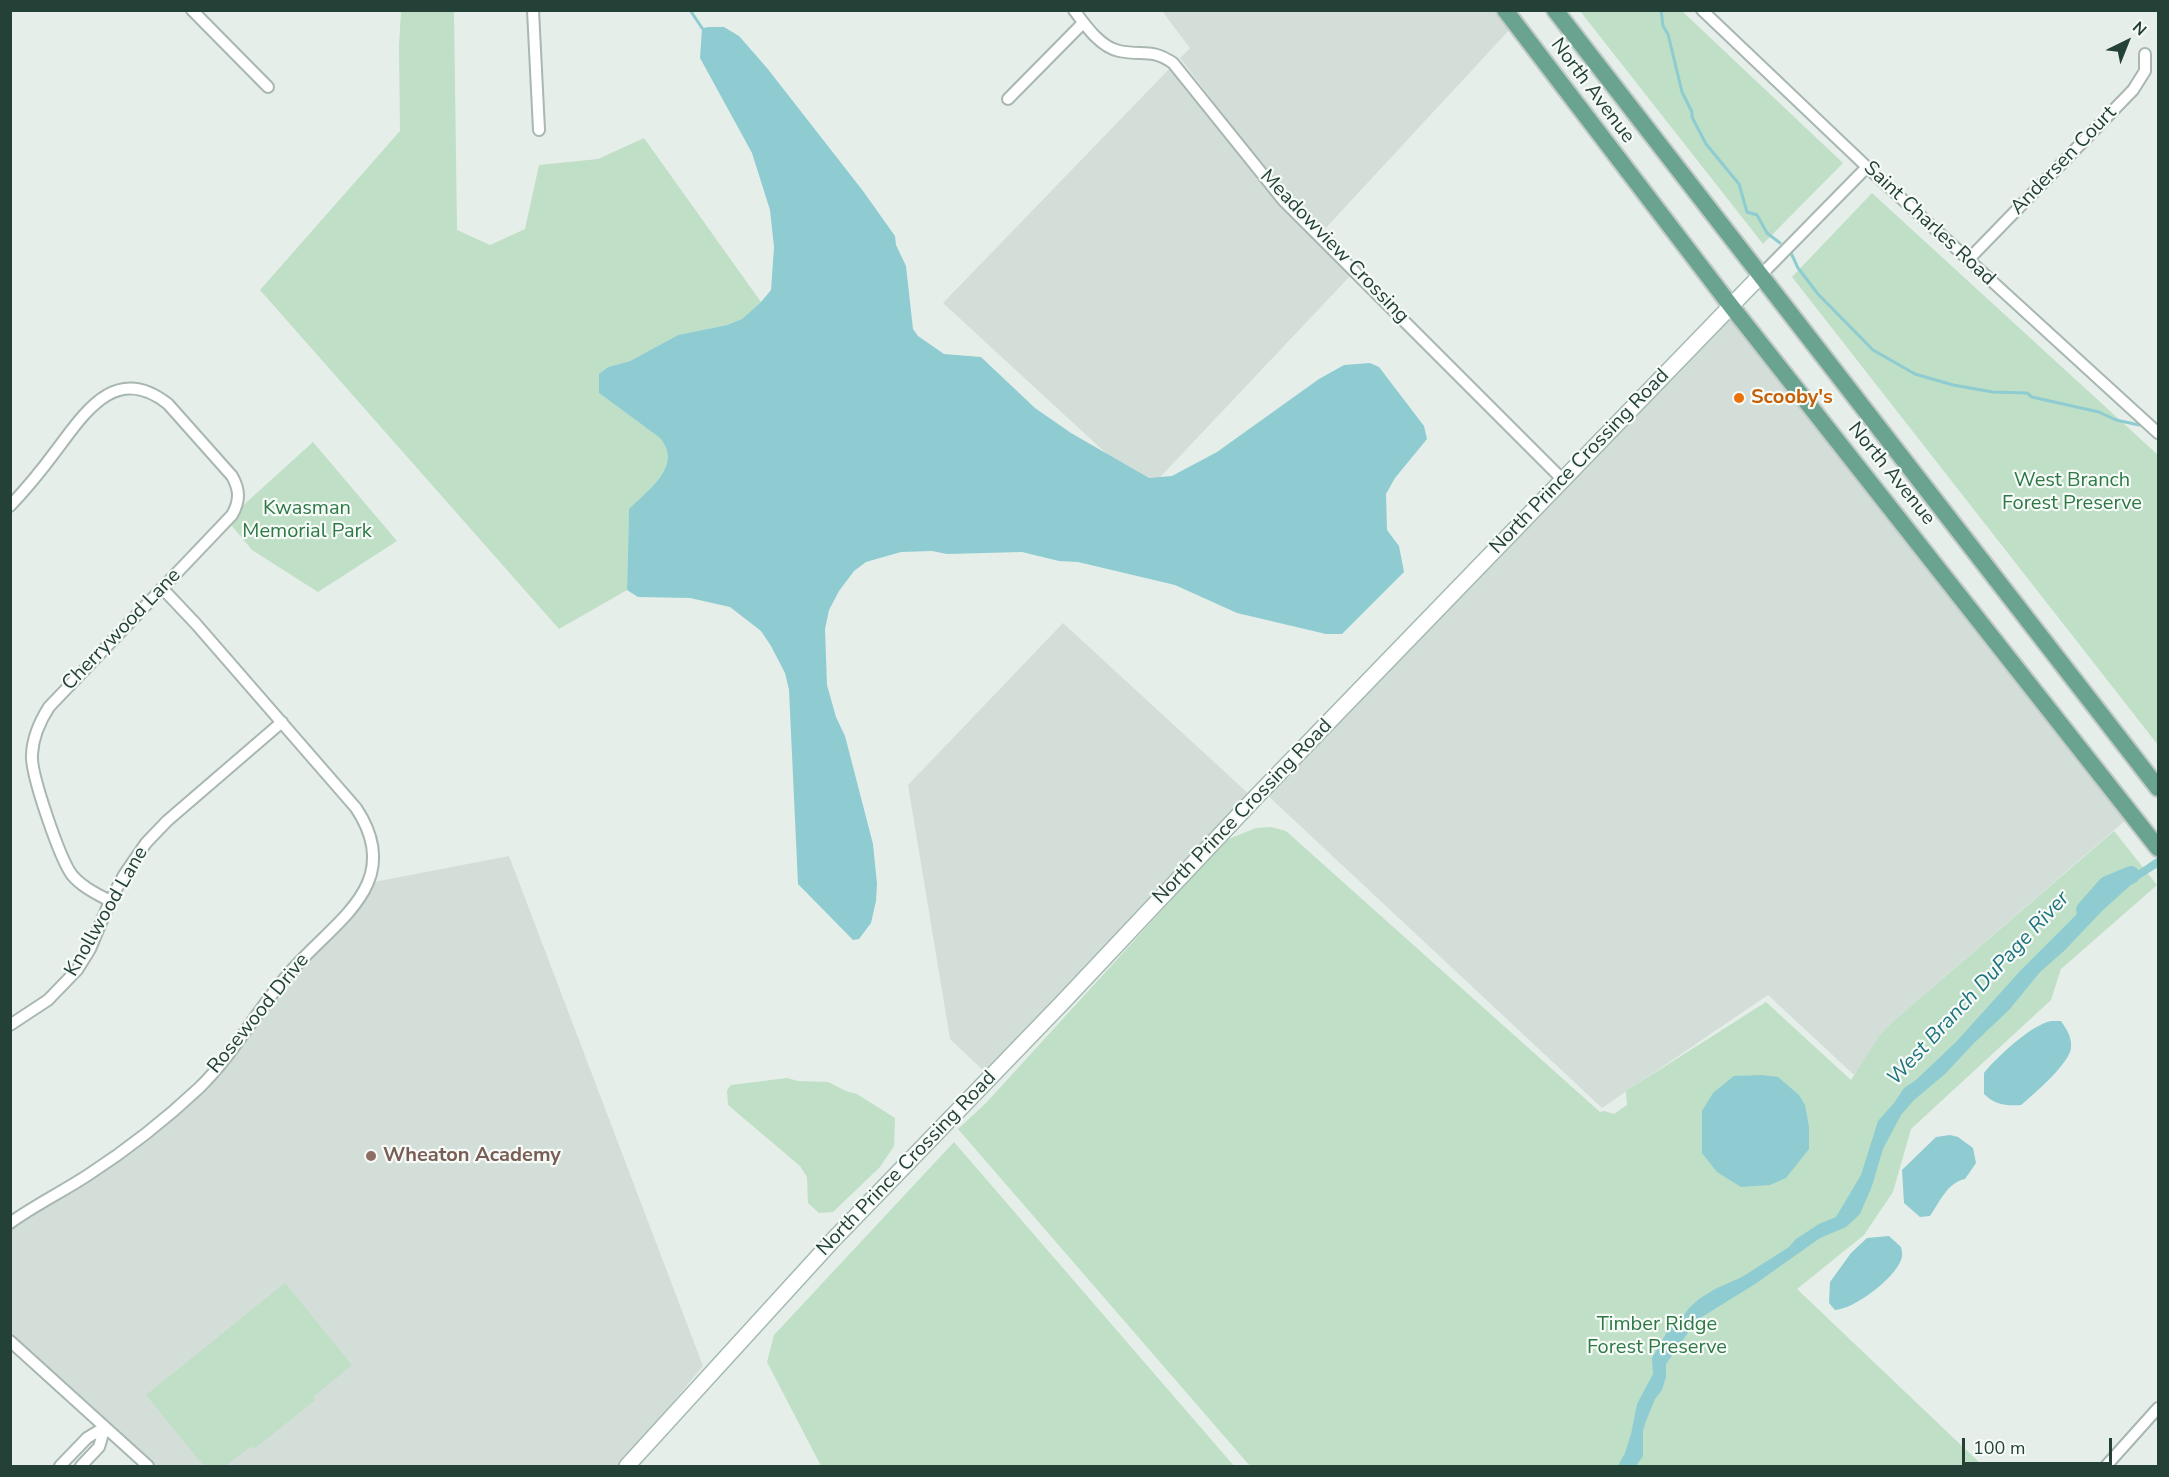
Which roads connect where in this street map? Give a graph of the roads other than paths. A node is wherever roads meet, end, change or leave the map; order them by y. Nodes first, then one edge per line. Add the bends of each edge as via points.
1 (192, 10) edge
2 (533, 10) edge
3 (1074, 10) edge
4 (1505, 10) edge
5 (1555, 10) edge
6 (1702, 10) edge
7 (1083, 23) junction
8 (2145, 54) dead end
9 (268, 87) dead end
10 (1008, 99) dead end
11 (539, 130) dead end
12 (1867, 166) junction
13 (1968, 260) junction
14 (1762, 274) junction
15 (1731, 306) junction
16 (2158, 433) edge
17 (1563, 480) junction
18 (10, 506) edge
19 (162, 588) junction
20 (282, 722) junction
21 (2158, 788) edge
22 (2156, 845) edge
23 (110, 901) junction
24 (10, 1025) edge
25 (10, 1223) edge
26 (10, 1341) edge
27 (2158, 1408) edge
28 (105, 1427) junction
29 (60, 1467) edge
30 (81, 1467) edge
31 (148, 1467) edge
32 (627, 1467) edge
33 (2106, 1467) edge

1 - 9 street
2 - 11 street
3 - 7 street, Meadowview Crossing
4 - 15 main road, North Avenue
5 - 14 main road, North Avenue
6 - 12 street, Saint Charles Road
7 - 10 street
7 - 17 street, Meadowview Crossing via 1101,42 1118,51 1154,53 1173,63 1284,201
8 - 13 street, Andersen Court via 2145,71 2133,90
12 - 13 street, Saint Charles Road
12 - 14 street, North Prince Crossing Road
13 - 16 street, Saint Charles Road
14 - 15 street, North Prince Crossing Road
14 - 21 main road, North Avenue
15 - 17 street, North Prince Crossing Road
15 - 22 main road, North Avenue
17 - 32 street, North Prince Crossing Road via 834,1239
18 - 19 street, Cherrywood Lane via 90,406 129,388 156,396 168,404 232,476 238,490 232,515
19 - 20 street, Rosewood Drive
19 - 23 street, Cherrywood Lane via 49,707 38,728 31,756 38,788 67,867 78,882
20 - 23 street, Knollwood Lane via 158,830 134,860
20 - 25 street, Rosewood Drive via 363,819 373,851 363,895 290,972 234,1049 194,1092 121,1153
23 - 24 street, Knollwood Lane via 101,927 77,970 48,1000
26 - 28 street
27 - 33 street
28 - 29 street via 87,1438
28 - 30 street via 99,1447
28 - 31 street

